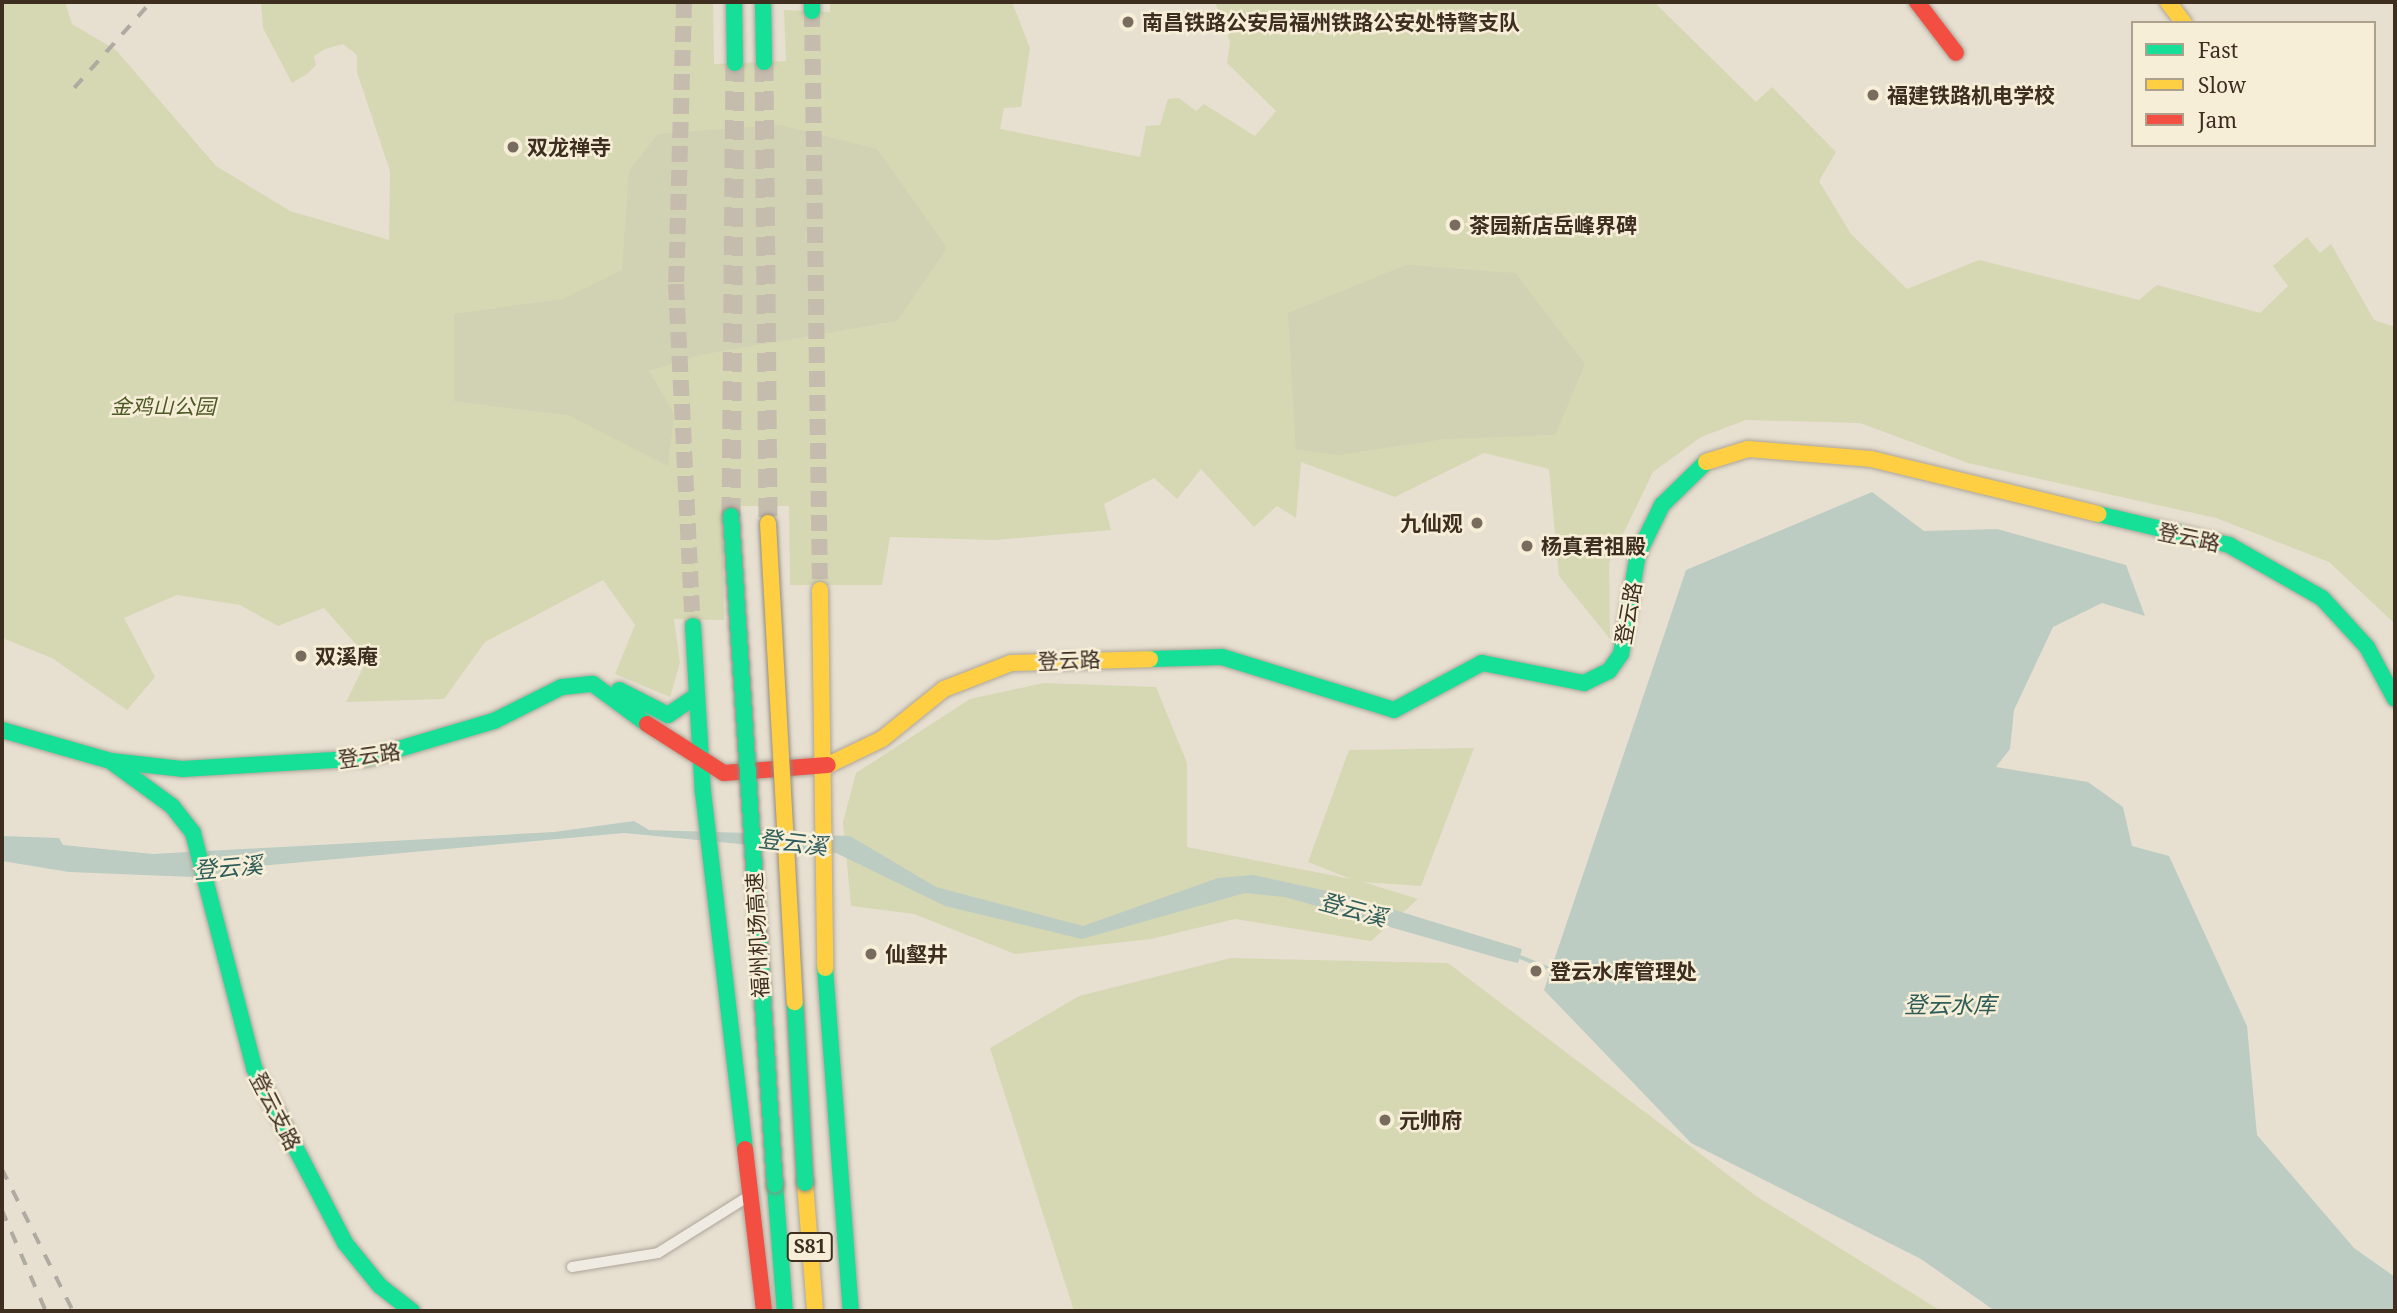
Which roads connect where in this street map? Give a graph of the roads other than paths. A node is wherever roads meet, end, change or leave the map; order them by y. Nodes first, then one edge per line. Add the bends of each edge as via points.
1 (734, 2) edge
2 (763, 2) edge
3 (1917, 2) edge
4 (2168, 2) edge
5 (2182, 21) edge
6 (1956, 53) dead end
7 (765, 62) tunnel mouth
8 (735, 63) tunnel mouth
9 (731, 516) tunnel mouth
10 (768, 523) tunnel mouth
11 (820, 590) tunnel mouth
12 (693, 626) tunnel mouth
13 (593, 684) junction
14 (610, 687) junction
15 (696, 696) junction
16 (2395, 699) edge
17 (2, 730) edge
18 (111, 761) junction
19 (701, 764) junction
20 (820, 769) junction
21 (749, 1196) junction
22 (572, 1267) dead end
23 (408, 1310) edge
24 (764, 1311) edge
25 (785, 1311) edge
26 (815, 1311) edge
27 (851, 1311) edge

1 - 8 main road
2 - 7 main road
3 - 6 main road
4 - 5 main road
9 - 25 main road, 福州机场高速 / S81, bridge
10 - 26 main road, 福州机场高速 / S81, bridge
11 - 20 main road
12 - 15 main road
13 - 14 main road
13 - 18 main road, 登云路 via 562,687 494,721 383,755 196,769
13 - 19 main road, 登云路
14 - 15 main road via 668,715
14 - 19 main road, 登云路
15 - 19 main road
16 - 20 main road, 登云路 via 2367,648 2322,598 2229,545 1871,459 1740,450 1695,470 1656,513 1638,554 1621,654 1592,681 1572,683 1482,663 1394,710 1222,657 1012,663 944,690 882,739
17 - 18 main road, 登云路
18 - 23 main road, 登云支路 via 172,806 201,851 254,1068 345,1243
19 - 20 main road, 登云路 via 724,772
19 - 21 main road
20 - 27 main road via 826,1013
21 - 22 street via 658,1253
21 - 24 main road

